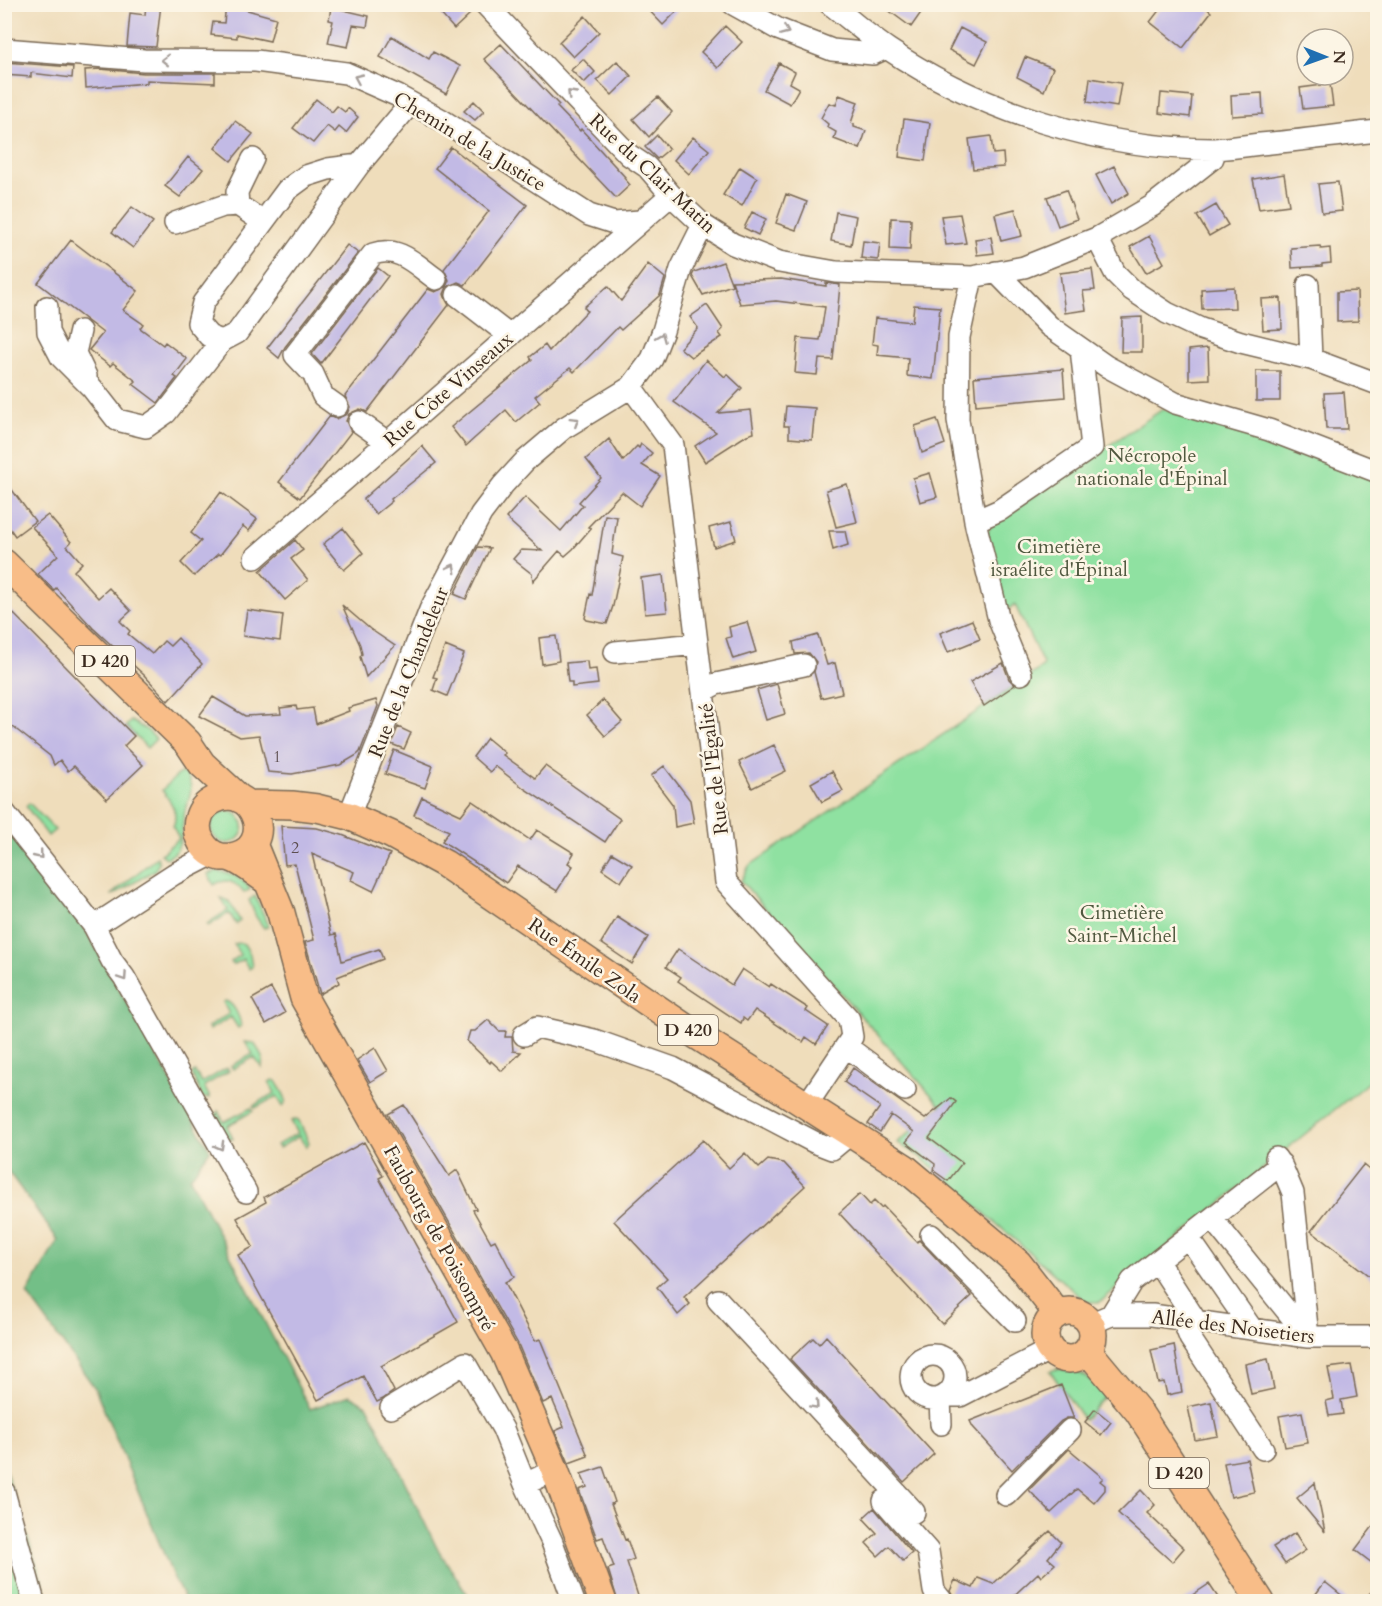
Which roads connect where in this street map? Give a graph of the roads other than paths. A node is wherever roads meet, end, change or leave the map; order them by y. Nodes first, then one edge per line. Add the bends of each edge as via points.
1 (485, 4) edge
2 (733, 4) edge
3 (830, 4) edge
4 (886, 48) junction
5 (4, 49) edge
6 (411, 103) junction
7 (1376, 132) edge
8 (1215, 148) junction
9 (253, 159) dead end
10 (359, 165) junction
11 (671, 195) junction
12 (238, 206) junction
13 (640, 221) junction
14 (262, 222) junction
15 (175, 223) dead end
16 (703, 225) junction
17 (1097, 238) junction
18 (996, 272) junction
19 (972, 277) junction
20 (436, 279) dead end
21 (1308, 285) dead end
22 (457, 295) dead end
23 (47, 307) dead end
24 (80, 331) dead end
25 (510, 336) junction
26 (222, 341) junction
27 (1082, 349) junction
28 (1311, 359) junction
29 (1377, 384) edge
30 (90, 386) junction
31 (631, 387) junction
32 (337, 406) dead end
33 (359, 422) dead end
34 (387, 442) junction
35 (1377, 472) edge
36 (975, 520) junction
37 (255, 558) dead end
38 (4, 562) edge
39 (697, 644) junction
40 (615, 652) dead end
41 (804, 665) dead end
42 (1021, 674) dead end
43 (703, 691) junction
44 (202, 764) junction
45 (244, 801) junction
46 (207, 804) junction
47 (284, 806) junction
48 (4, 812) edge
49 (349, 816) junction
50 (231, 844) junction
51 (94, 926) junction
52 (524, 1035) dead end
53 (846, 1046) junction
54 (905, 1090) dead end
55 (806, 1106) junction
56 (850, 1134) junction
57 (246, 1192) dead end
58 (1218, 1226) dead end
59 (931, 1235) dead end
60 (1195, 1247) dead end
61 (1162, 1270) dead end
62 (718, 1300) dead end
63 (1058, 1314) junction
64 (1101, 1319) junction
65 (1190, 1320) junction
66 (1015, 1321) dead end
67 (1252, 1329) junction
68 (1308, 1337) junction
69 (1377, 1337) edge
70 (1049, 1350) junction
71 (1088, 1351) junction
72 (953, 1369) junction
73 (999, 1375) junction
74 (942, 1397) junction
75 (391, 1408) dead end
76 (941, 1425) dead end
77 (1070, 1430) dead end
78 (1263, 1449) dead end
79 (555, 1470) junction
80 (525, 1484) junction
81 (4, 1492) edge
82 (1006, 1495) dead end
83 (884, 1502) dead end
84 (914, 1512) dead end
85 (34, 1602) edge
86 (574, 1602) edge
87 (603, 1602) edge
88 (944, 1602) edge
89 (1261, 1602) edge

11 -> 1 street, Rue du Clair Matin
2 -> 4 street via 778,29 832,51 873,54
3 - 4 street
4 - 8 street via 973,97 1038,121 1150,145
6 -> 5 street, Chemin de la Justice via 346,73 324,70 256,61 144,60
6 - 10 street
6 - 13 street, Chemin de la Justice via 589,215 614,223
7 - 8 street
8 - 17 street, Rue du Clair Matin via 1213,159 1194,175 1152,206
9 - 12 street via 237,192
10 - 14 street via 306,176 287,190
10 - 26 street via 237,333
11 - 13 street
11 - 16 street, Rue du Clair Matin
12 - 14 street
12 - 15 street via 223,206
13 - 25 street, Rue Côte Vinseaux
14 - 26 street via 203,303 198,323 209,336
16 - 19 street, Rue du Clair Matin via 733,244 779,262 836,272
31 -> 16 street, Rue de la Chandeleur via 652,359 681,269
17 - 18 street, Rue du Clair Matin via 1024,267
17 - 28 street via 1115,273 1132,290 1167,312 1201,329
18 - 19 street, Rue du Clair Matin
18 - 27 street via 1050,326
19 - 36 street via 959,337 957,389 958,420
20 - 32 street via 399,253 373,254 302,345 295,355 313,374 323,396
21 - 28 street
22 - 25 street
23 - 30 street via 48,332 61,357
24 - 30 street via 75,353
25 - 34 street, Rue Côte Vinseaux
26 - 30 street via 166,413 146,428 117,420
27 - 35 street via 1174,402 1269,430
27 - 36 street via 1092,447 1000,510
28 - 29 street
31 - 39 street, Rue de l'Égalité via 673,445
49 -> 31 street, Rue de la Chandeleur via 430,610 481,514 533,454 564,428
33 - 34 street
34 - 37 street, Rue Côte Vinseaux
36 - 42 street via 999,620
38 - 44 main road, D 420 via 188,743
39 - 40 street
39 - 43 street, Rue de l'Égalité
41 - 43 street via 716,684
43 - 53 street, Rue de l'Égalité via 726,882 849,1019 852,1037
44 - 45 main road, D 420
44 - 46 main road, D 420
45 - 46 main road via 228,796
45 - 47 main road, D 420
45 - 50 main road via 253,811
46 - 50 main road via 197,822
47 - 49 main road, Rue Émile Zola / D 420
47 - 50 main road
48 -> 51 street
49 - 55 main road, Rue Émile Zola / D 420 via 445,864
50 - 51 street via 174,874
50 - 79 main road, Faubourg de Poissompré via 266,880 281,914 304,998 504,1353
51 -> 57 street
52 - 56 street via 537,1027 594,1040 673,1068 832,1149
53 - 54 street
53 - 55 street, Rue de l'Égalité
55 - 56 main road, Rue Émile Zola / D 420
56 - 63 main road, Rue Émile Zola / D 420 via 905,1168 1018,1263
58 - 68 street
59 - 66 street
60 - 67 street
61 - 65 street
62 -> 84 street
63 - 64 main road via 1072,1311
63 - 70 main road via 1046,1326
64 - 65 street, Allée des Noisetiers via 1152,1315
64 - 68 street via 1132,1281 1279,1161 1293,1193
64 - 71 main road
65 - 67 street, Allée des Noisetiers
65 - 78 street via 1190,1338
67 - 68 street, Allée des Noisetiers
68 - 69 street, Allée des Noisetiers
70 - 71 main road via 1068,1360
70 - 73 street
71 - 89 main road, D 420 via 1138,1411
72 - 73 street via 970,1375
72 - 74 street via 952,1387
72 - 74 street via 944,1358 931,1356 914,1366 911,1380 916,1392 927,1399
73 - 74 street via 960,1396
74 - 76 street
75 - 80 street via 465,1363 503,1429
77 - 82 street
79 - 80 street
79 - 87 main road, Faubourg de Poissompré
80 - 86 street
81 - 85 street
83 - 88 street via 928,1551 934,1590

